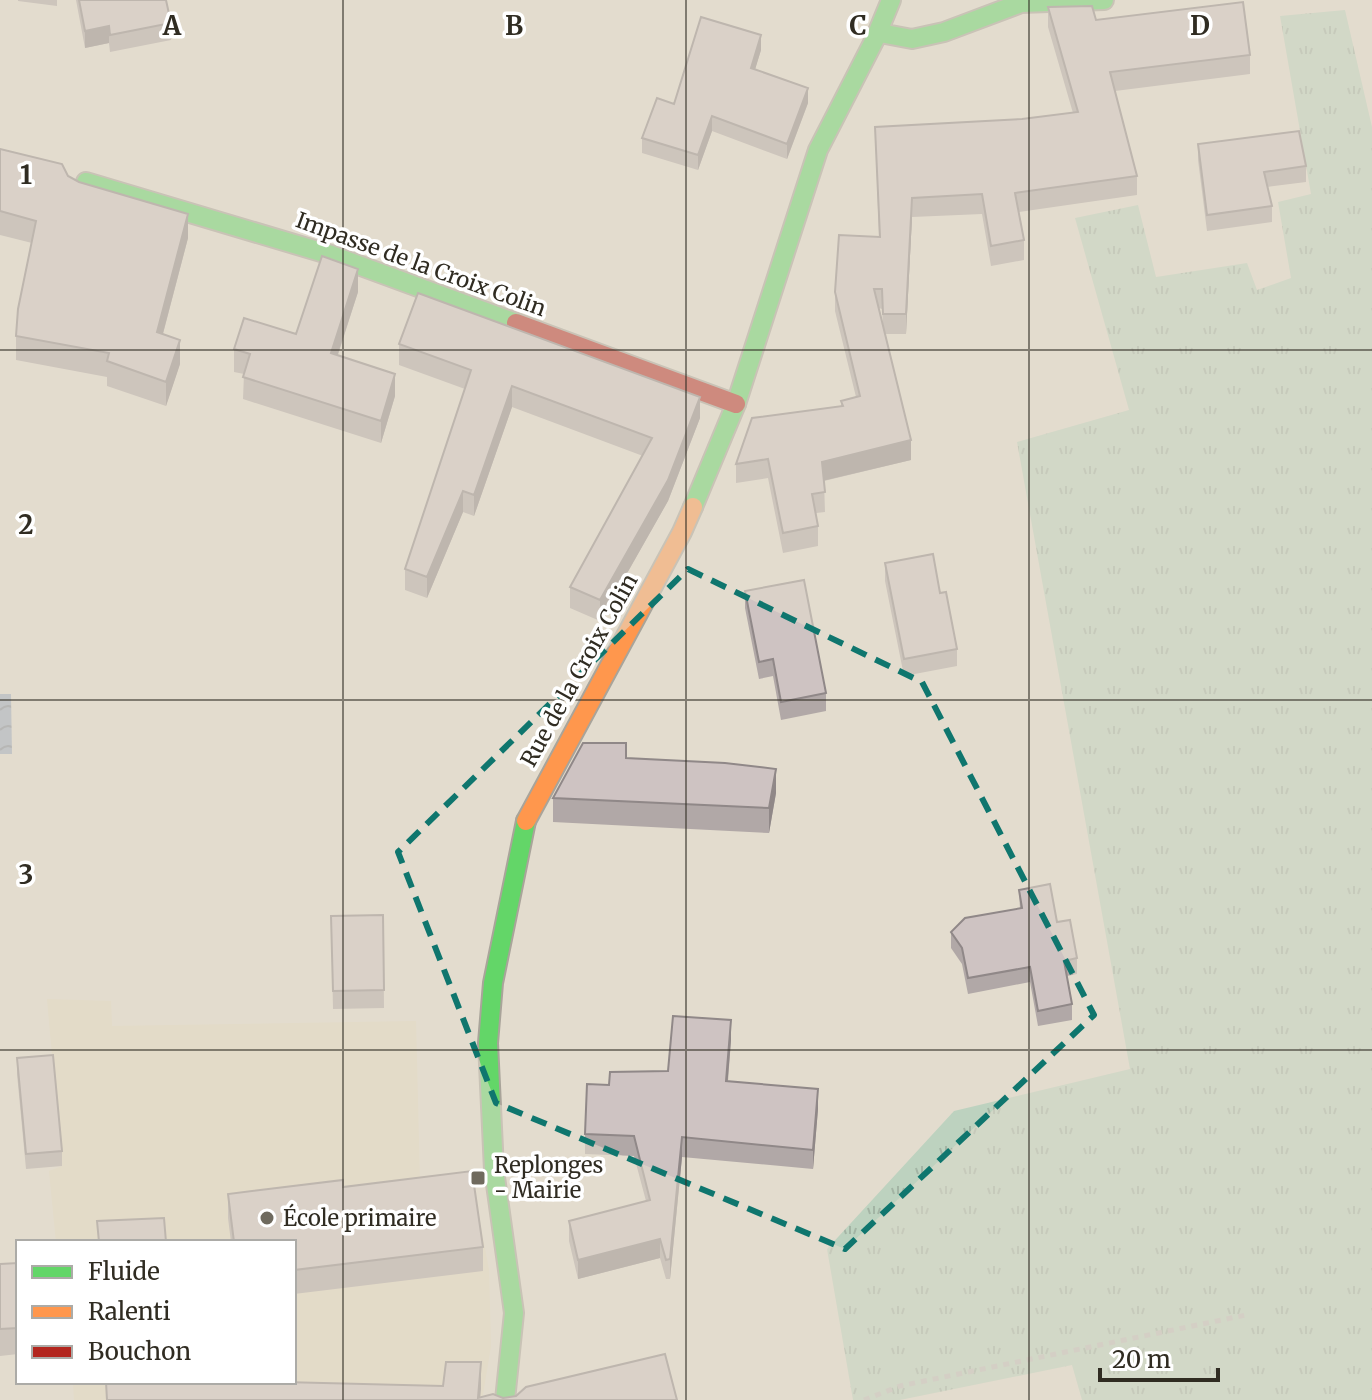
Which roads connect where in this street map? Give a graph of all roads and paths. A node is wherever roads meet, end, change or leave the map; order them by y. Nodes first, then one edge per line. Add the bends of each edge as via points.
1 (891, 0) edge
2 (1104, 0) edge
3 (880, 33) junction
4 (86, 182) edge
5 (736, 404) junction
6 (1246, 1315) dead end
7 (505, 1400) edge
8 (864, 1400) edge

1 - 3 street, Rue de la Croix Colin
2 - 3 street via 1021,3 912,39
3 - 5 street, Rue de la Croix Colin via 818,150
4 - 5 street, Impasse de la Croix Colin via 331,255
5 - 7 street, Rue de la Croix Colin via 682,532 526,819 493,983 488,1043 494,1170 514,1313
6 - 8 path via 900,1386

